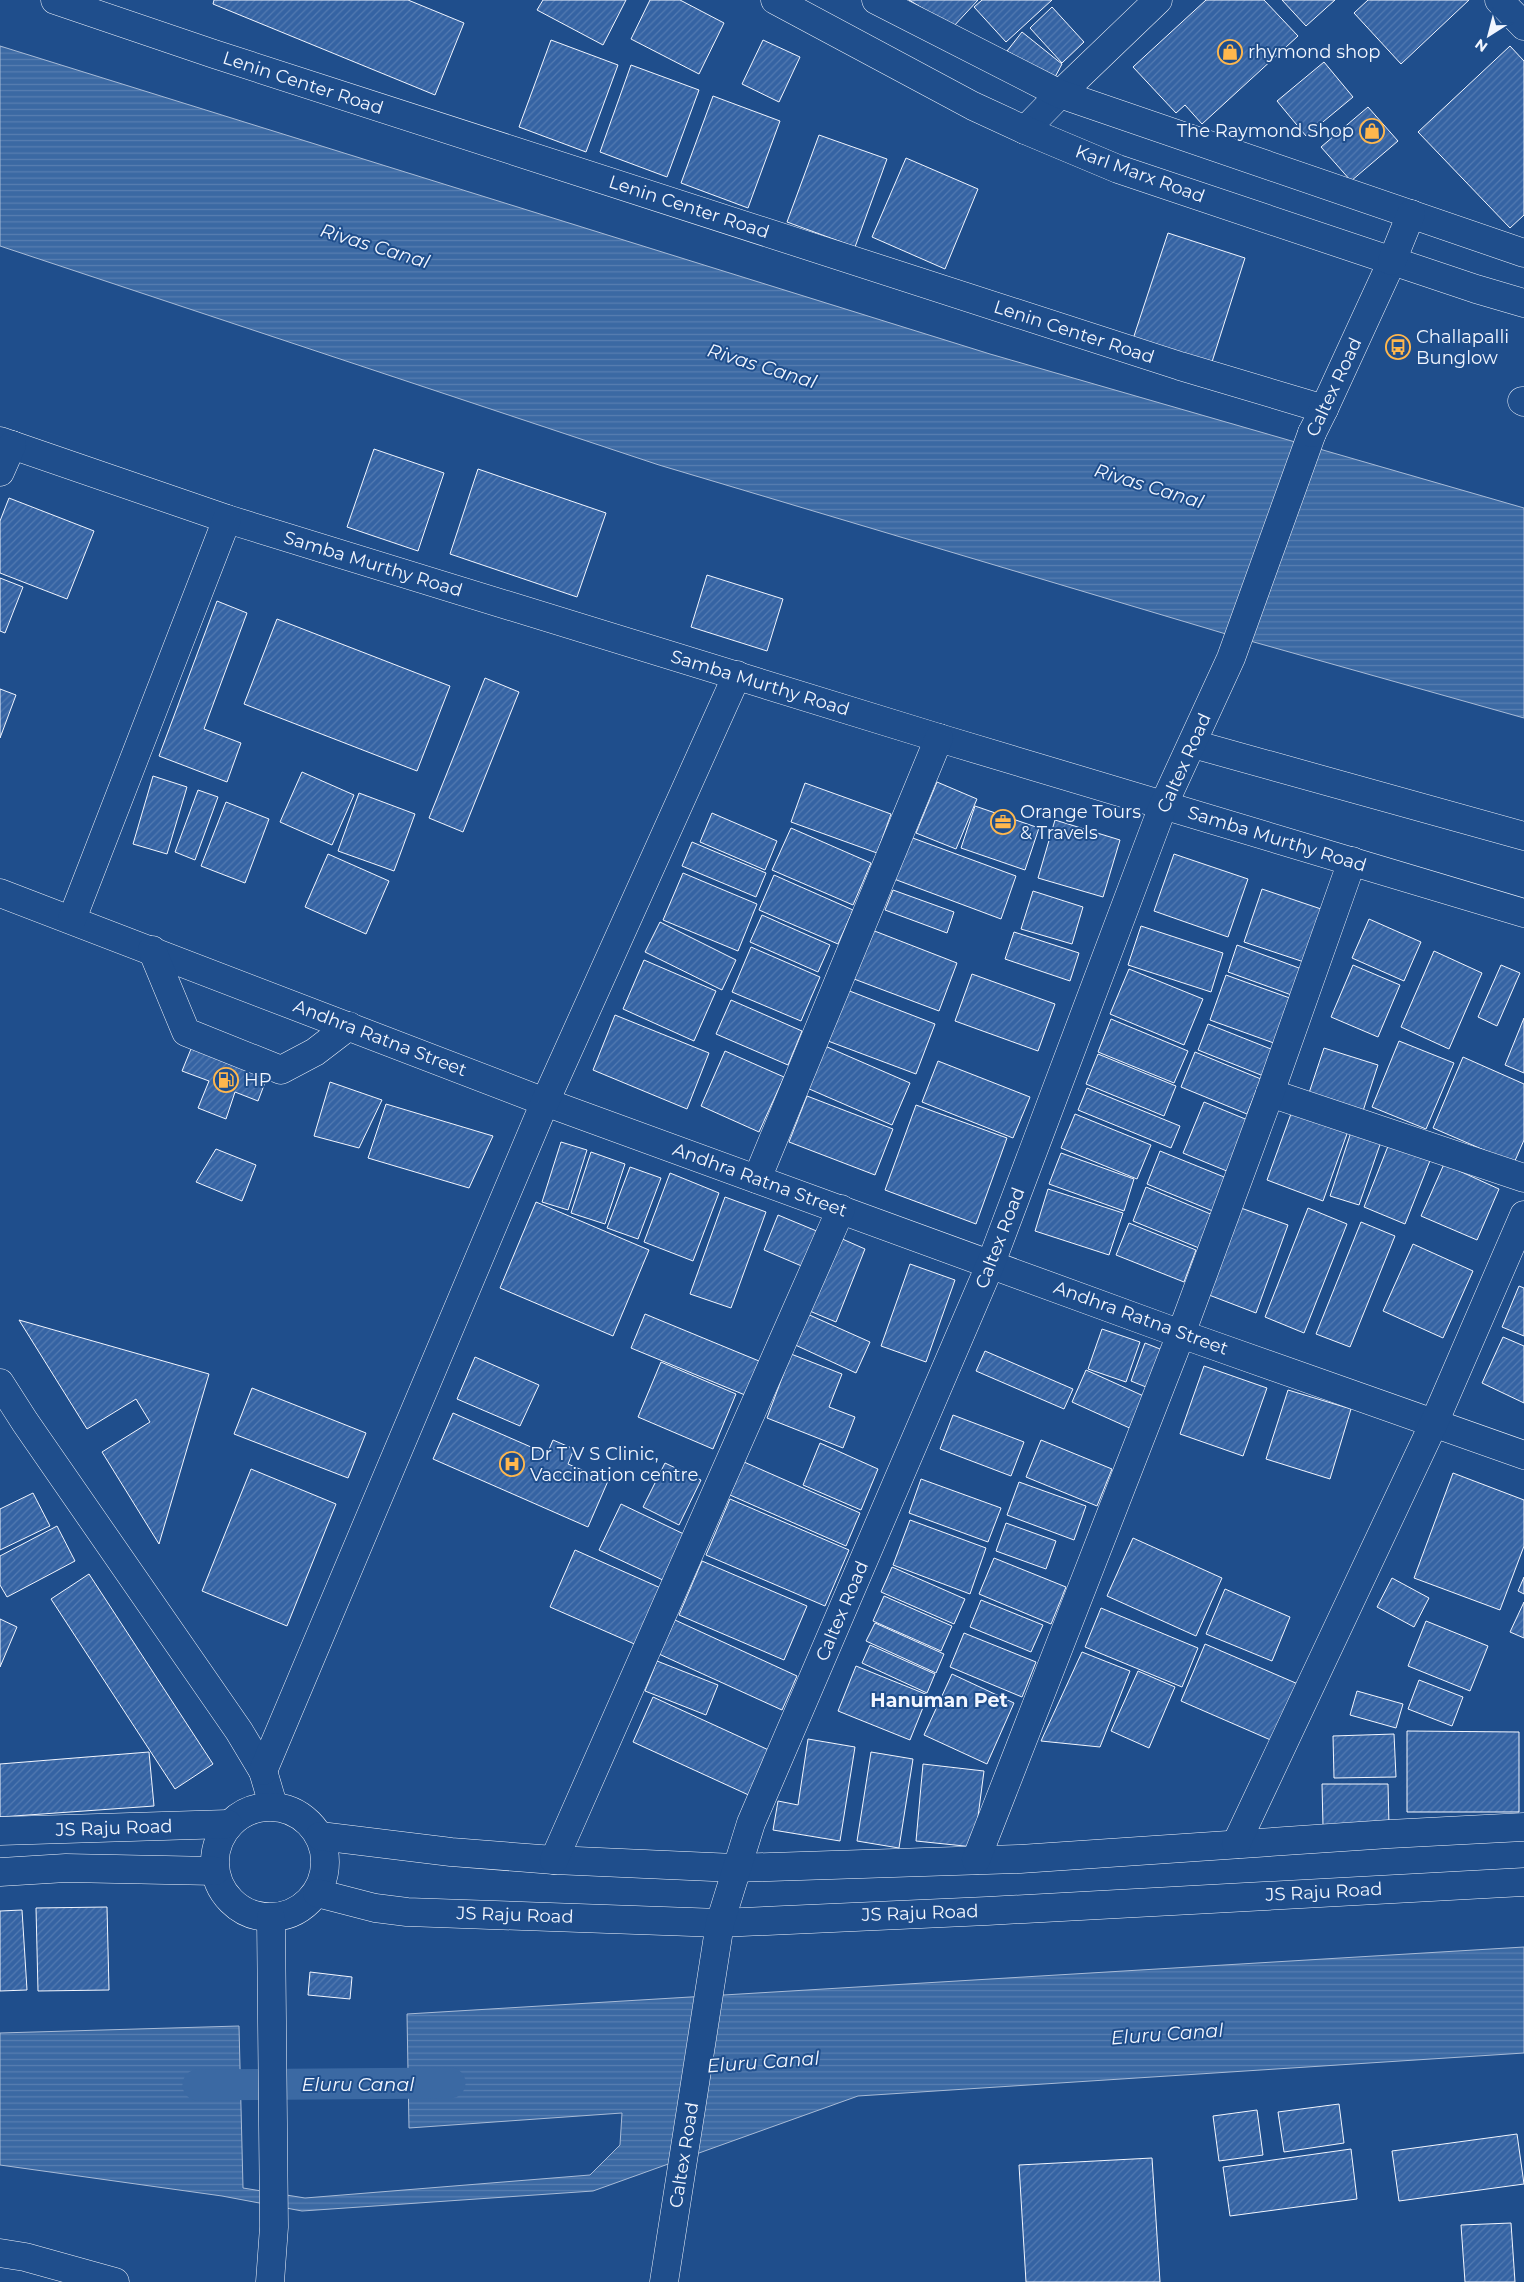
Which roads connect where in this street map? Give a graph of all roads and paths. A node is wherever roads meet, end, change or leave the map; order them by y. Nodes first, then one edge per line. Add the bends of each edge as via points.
1 (56, 0) edge
2 (876, 0) edge
3 (1158, 0) edge
4 (1499, 0) edge
5 (783, 1) edge
6 (1524, 26) edge
7 (1060, 94) junction
8 (1025, 130) junction
9 (1412, 214) junction
10 (1522, 250) edge
11 (1392, 261) junction
12 (1524, 303) edge
13 (1318, 421) junction
14 (6, 443) edge
15 (0, 472) edge
16 (227, 519) junction
17 (737, 675) junction
18 (939, 738) junction
19 (1192, 744) junction
20 (1164, 806) junction
21 (1524, 836) edge
22 (1352, 862) junction
23 (0, 893) edge
24 (1524, 913) edge
25 (72, 920) junction
26 (152, 950) junction
27 (350, 1026) junction
28 (1270, 1094) junction
29 (545, 1102) junction
30 (1524, 1178) edge
31 (757, 1179) junction
32 (841, 1209) junction
33 (1524, 1214) edge
34 (991, 1263) junction
35 (1182, 1334) junction
36 (0, 1383) edge
37 (12, 1418) edge
38 (1434, 1423) junction
39 (1524, 1455) edge
40 (263, 1771) junction
41 (273, 1806) junction
42 (228, 1824) junction
43 (1524, 1827) edge
44 (0, 1831) edge
45 (320, 1836) junction
46 (1236, 1844) junction
47 (554, 1860) junction
48 (976, 1860) junction
49 (736, 1868) junction
50 (215, 1871) junction
51 (0, 1872) edge
52 (1524, 1882) edge
53 (317, 1893) junction
54 (271, 1918) junction
55 (720, 1922) junction
56 (0, 2253) edge
57 (115, 2282) edge
58 (270, 2282) edge
59 (664, 2282) edge

1 - 13 street, Lenin Center Road via 1142,354
2 - 7 street
3 - 7 street
4 - 6 street
5 - 8 street, Karl Marx Road via 974,106
7 - 8 street
7 - 9 street
8 - 11 street, Karl Marx Road via 1118,169
9 - 10 street
9 - 11 street, Caltex Road
11 - 12 street, Karl Marx Road
11 - 13 street, Caltex Road
13 - 19 street, Caltex Road via 1231,658
14 - 15 street
14 - 16 street, Samba Murthy Road
16 - 17 street, Samba Murthy Road
16 - 25 street
17 - 18 street, Samba Murthy Road
17 - 29 street
18 - 20 street, Samba Murthy Road
18 - 31 street
19 - 20 street, Caltex Road
19 - 21 street
20 - 22 street, Samba Murthy Road
20 - 34 street, Caltex Road
22 - 24 street, Samba Murthy Road
22 - 28 street
23 - 25 street, Andhra Ratna Street
25 - 26 street, Andhra Ratna Street
26 - 27 street, Andhra Ratna Street
26 - 27 street via 186,1032 281,1070 315,1052
27 - 29 street, Andhra Ratna Street
28 - 30 street
28 - 35 street
29 - 31 street, Andhra Ratna Street
29 - 40 street
31 - 32 street, Andhra Ratna Street
32 - 34 street, Andhra Ratna Street
32 - 47 street
33 - 38 street
34 - 35 street, Andhra Ratna Street
34 - 49 street, Caltex Road via 751,1823
35 - 38 street, Andhra Ratna Street
35 - 48 street
36 - 37 street
37 - 40 street via 240,1731
38 - 39 street, Andhra Ratna Street
38 - 46 street
40 - 41 street
41 - 42 street via 248,1810
41 - 45 street via 300,1814
42 - 44 street, JS Raju Road
42 - 50 street via 216,1846
43 - 46 street
45 - 47 street via 451,1852
45 - 53 street via 327,1865
46 - 48 street
47 - 49 street
48 - 49 street
49 - 55 street, Caltex Road
50 - 51 street via 66,1868
50 - 54 street via 225,1896 245,1912
52 - 55 street, JS Raju Road
53 - 54 street via 297,1912
53 - 55 street, JS Raju Road via 375,1908 407,1912
54 - 58 street via 274,2227
55 - 59 street, Caltex Road
56 - 57 street

